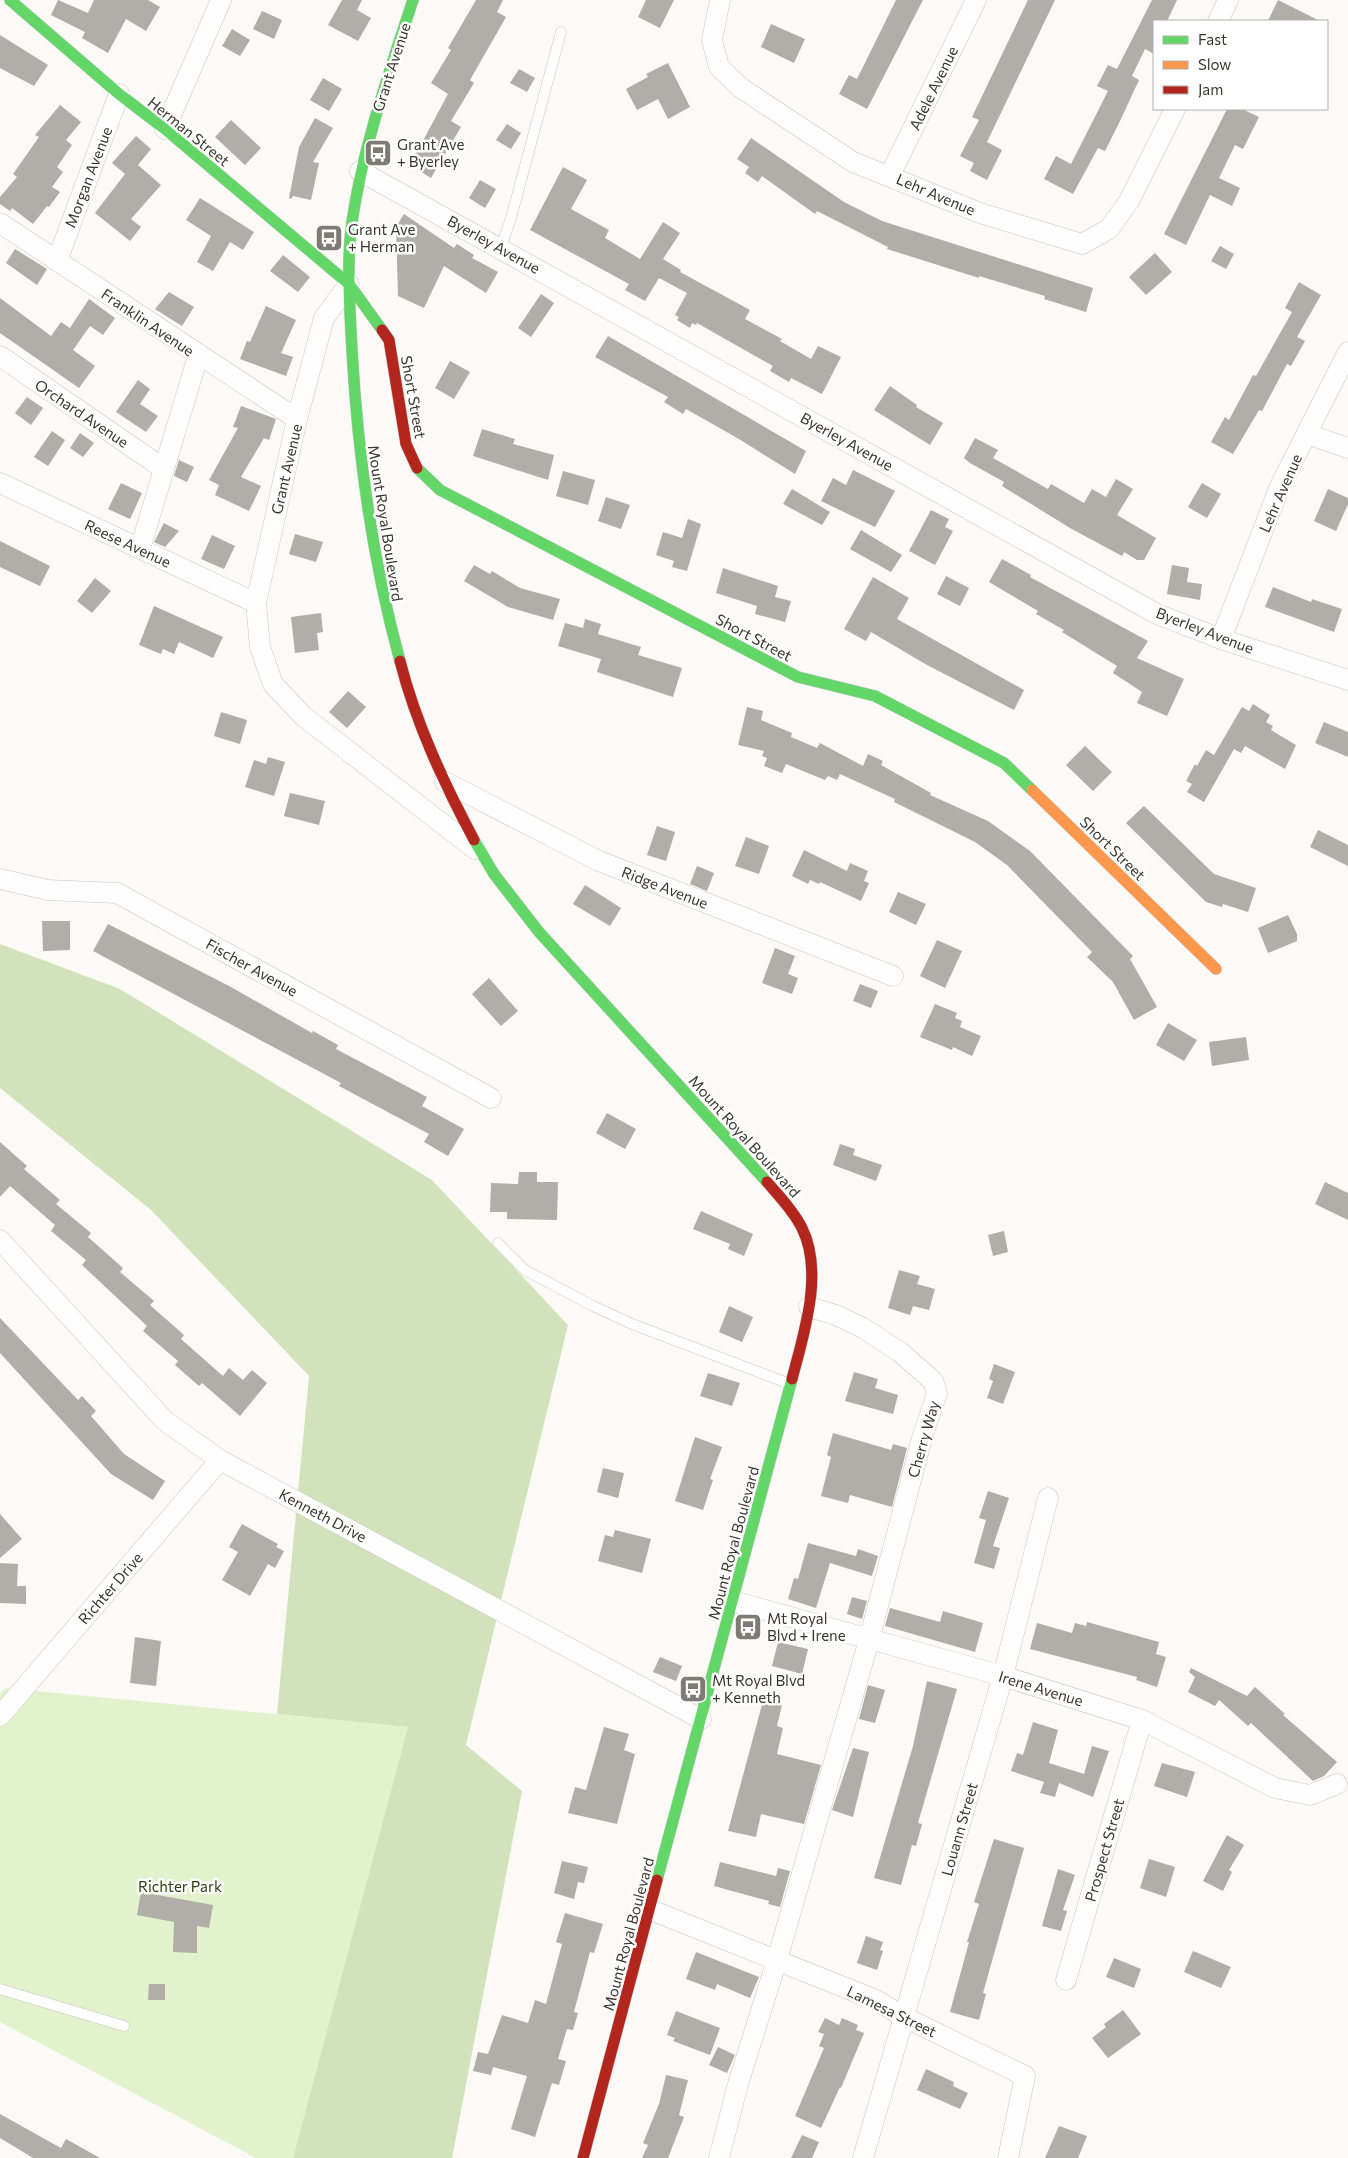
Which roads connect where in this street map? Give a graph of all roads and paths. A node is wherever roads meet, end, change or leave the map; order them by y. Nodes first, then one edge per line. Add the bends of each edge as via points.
1 (10, 0) edge
2 (220, 0) edge
3 (413, 0) edge
4 (720, 0) edge
5 (976, 0) edge
6 (1228, 0) edge
7 (1218, 20) edge
8 (562, 32) dead end
9 (119, 94) junction
10 (1175, 110) edge
11 (165, 128) junction
12 (360, 171) junction
13 (890, 175) junction
14 (0, 223) edge
15 (501, 247) junction
16 (56, 261) junction
17 (350, 284) junction
18 (1348, 352) edge
19 (0, 356) edge
20 (198, 356) junction
21 (297, 419) junction
22 (1308, 434) junction
23 (1348, 448) edge
24 (164, 469) junction
25 (0, 483) edge
26 (140, 549) junction
27 (256, 604) junction
28 (1221, 638) junction
29 (1348, 680) edge
30 (445, 782) junction
31 (482, 854) junction
32 (0, 879) edge
33 (1216, 969) dead end
34 (893, 976) dead end
35 (491, 1098) dead end
36 (0, 1240) edge
37 (498, 1243) dead end
38 (809, 1307) junction
39 (791, 1384) junction
40 (220, 1460) junction
41 (1048, 1498) dead end
42 (733, 1601) junction
43 (869, 1640) junction
44 (1003, 1676) junction
45 (0, 1716) edge
46 (701, 1719) junction
47 (1142, 1720) junction
48 (1337, 1784) dead end
49 (651, 1910) junction
50 (777, 1960) junction
51 (1066, 1980) dead end
52 (0, 1989) edge
53 (904, 2016) junction
54 (124, 2026) dead end
55 (583, 2158) edge
56 (719, 2158) edge
57 (863, 2158) edge
58 (1008, 2158) edge

1 - 9 main road, Herman Street
2 - 11 street
3 - 12 main road, Grant Avenue
4 - 13 street, Lehr Avenue via 712,40 719,67 742,88 853,162
5 - 13 street, Adele Avenue
6 - 7 street
8 - 15 lane
9 - 11 main road, Herman Street
9 - 16 street, Morgan Avenue
10 - 13 street, Lehr Avenue via 1130,201 1108,229 1082,244 980,213
11 - 17 main road, Herman Street
12 - 15 street, Byerley Avenue
12 - 17 main road, Grant Avenue via 351,227
14 - 16 street, Franklin Avenue
15 - 28 street, Byerley Avenue via 1157,614
16 - 20 street, Franklin Avenue
17 - 21 street, Grant Avenue via 324,318
17 - 30 main road, Mount Royal Boulevard via 354,396 376,571 403,675
17 - 33 main road, Short Street via 389,340 406,444 415,467 440,490 798,677 875,696 1004,763
18 - 22 street, Lehr Avenue
19 - 24 street, Orchard Avenue
20 - 21 street, Franklin Avenue
20 - 24 street
21 - 27 street, Grant Avenue
22 - 23 street
22 - 28 street, Lehr Avenue via 1280,486
24 - 26 street
25 - 26 street, Reese Avenue
26 - 27 street, Reese Avenue
27 - 31 street, Grant Avenue via 260,647 273,684 303,716
28 - 29 street, Byerley Avenue
30 - 31 main road, Mount Royal Boulevard
30 - 34 street, Ridge Avenue via 600,862
31 - 38 main road, Mount Royal Boulevard via 562,957 788,1206 804,1232 810,1254 812,1282
32 - 35 street, Fischer Avenue via 48,890 117,893
36 - 40 street, Kenneth Drive via 165,1422
37 - 39 lane via 525,1270 593,1306
38 - 39 main road, Mount Royal Boulevard
38 - 43 street, Cherry Way via 863,1328 900,1352 934,1381 937,1392
39 - 42 main road, Mount Royal Boulevard
40 - 45 street, Richter Drive
40 - 46 street, Kenneth Drive
41 - 44 street, Louann Street
42 - 43 street, Irene Avenue
42 - 46 main road, Mount Royal Boulevard
43 - 44 street, Irene Avenue
43 - 50 street, Cherry Way
44 - 47 street, Irene Avenue
44 - 53 street, Louann Street
46 - 49 main road, Mount Royal Boulevard
47 - 48 street, Irene Avenue via 1275,1788 1310,1795
47 - 51 street, Prospect Street
49 - 50 street, Lamesa Street
49 - 55 main road, Mount Royal Boulevard
50 - 53 street, Lamesa Street via 876,2000
50 - 56 street, Cherry Way via 738,2084
52 - 54 lane
53 - 57 street, Louann Street
53 - 58 street, Lamesa Street via 1026,2076

